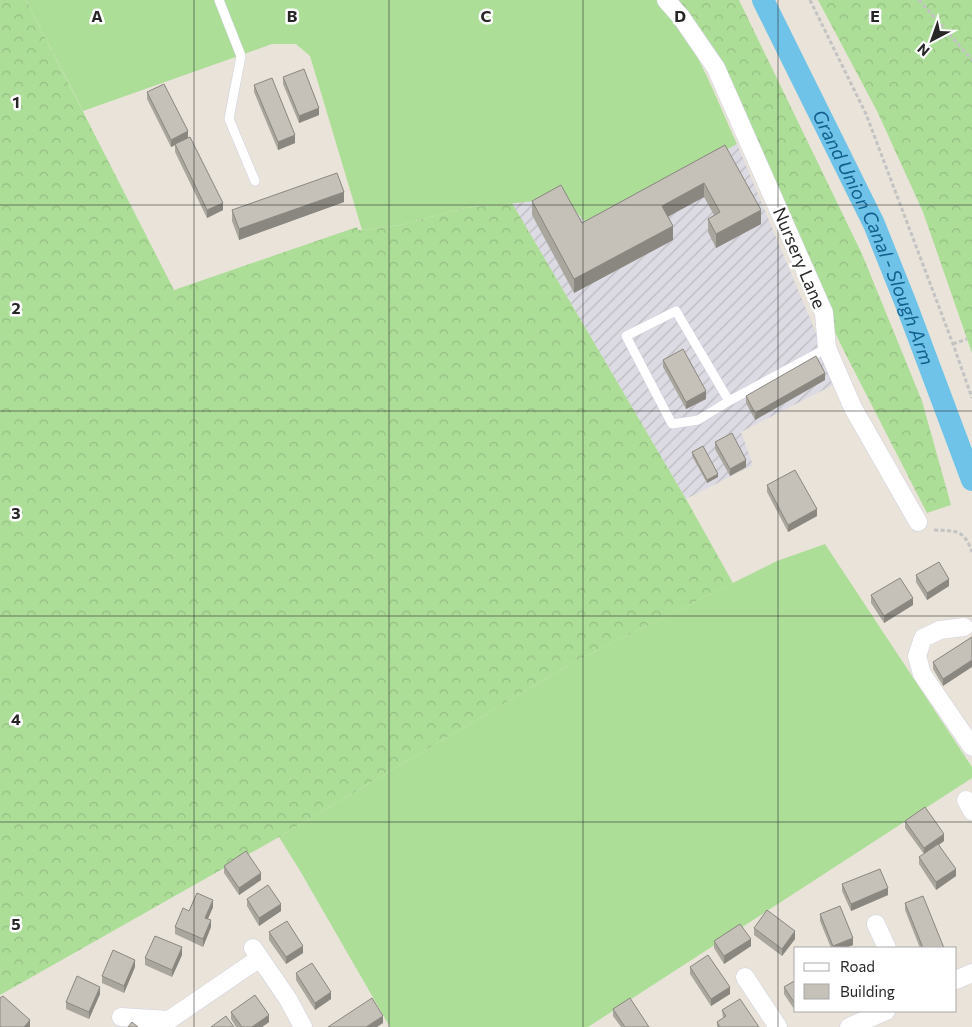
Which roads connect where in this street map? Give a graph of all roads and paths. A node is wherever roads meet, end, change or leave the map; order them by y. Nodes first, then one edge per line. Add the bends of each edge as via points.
1 (218, 0) edge
2 (666, 0) edge
3 (810, 0) edge
4 (919, 0) edge
5 (972, 60) edge
6 (254, 181) dead end
7 (967, 339) dead end
8 (954, 344) junction
9 (827, 348) junction
10 (972, 398) edge
11 (729, 401) junction
12 (918, 522) joint
13 (972, 552) edge
14 (964, 628) dead end
15 (972, 747) edge
16 (876, 924) dead end
17 (887, 947) edge
18 (972, 973) edge
19 (745, 978) dead end
20 (957, 980) edge
21 (885, 1012) edge
22 (121, 1017) dead end
23 (871, 1023) edge
24 (303, 1027) edge
25 (778, 1027) edge
26 (849, 1027) edge

1 - 6 lane via 241,56 228,119
2 - 9 street, Nursery Lane via 716,68 824,313
3 - 8 path via 866,114
4 - 5 path
7 - 8 path
8 - 10 path
9 - 11 lane
9 - 12 street, Nursery Lane via 853,408
11 - 11 lane via 698,420 672,424 626,336 676,311
12 - 13 path via 928,530 956,531 968,540
14 - 15 street via 940,630 923,638 917,656 922,674
16 - 17 street
18 - 20 street
19 - 25 street
21 - 23 street
22 - 24 street via 169,1020 257,953
23 - 26 street

